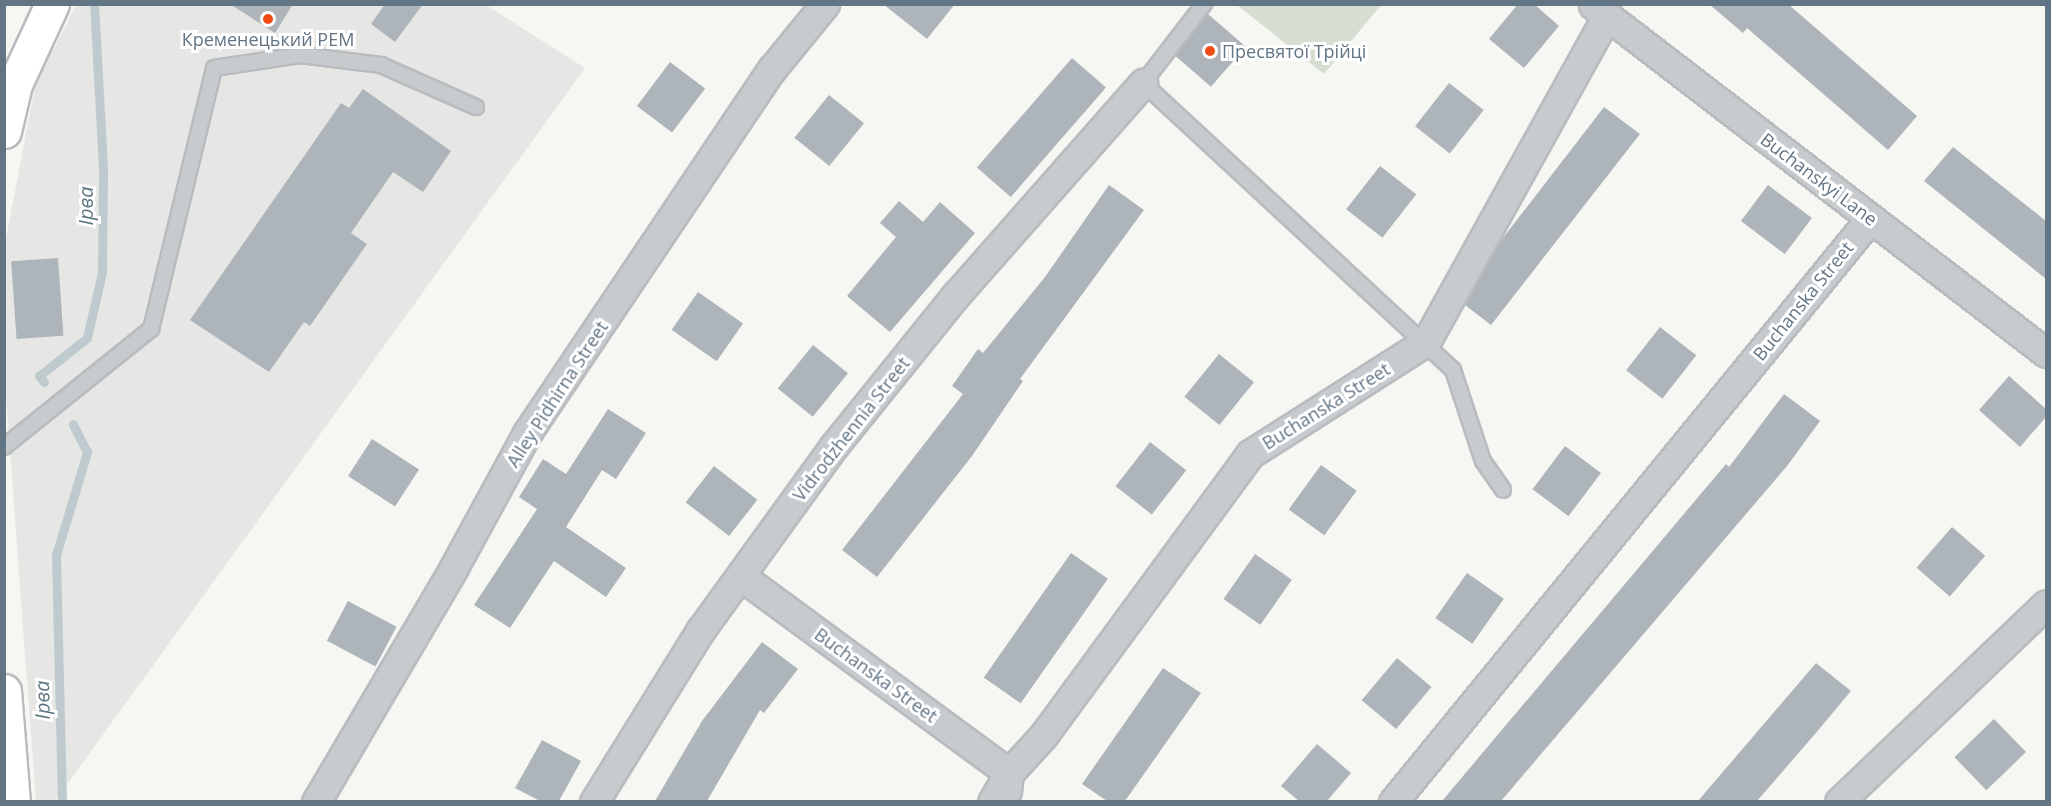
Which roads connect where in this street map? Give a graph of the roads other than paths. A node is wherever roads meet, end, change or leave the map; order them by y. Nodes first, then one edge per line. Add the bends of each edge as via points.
1 (52, 4) edge
2 (825, 4) edge
3 (1204, 4) edge
4 (1599, 11) edge
5 (1143, 83) junction
6 (476, 107) dead end
7 (4, 131) edge
8 (1870, 219) junction
9 (1426, 342) junction
10 (2046, 353) edge
11 (4, 447) edge
12 (1503, 490) dead end
13 (742, 577) junction
14 (2046, 604) edge
15 (4, 691) edge
16 (1009, 773) junction
17 (13, 801) edge
18 (316, 801) edge
19 (594, 801) edge
20 (992, 801) edge
21 (1006, 801) edge
22 (1393, 801) edge
23 (1839, 801) edge

1 - 7 highway via 15,84
2 - 18 street, Alley Pidhirna Street via 772,69 527,433 453,569
3 - 5 lane
4 - 8 street, Buchanskyi Lane
4 - 9 street, Buchanska Street
5 - 9 lane
5 - 13 street, Vidrodzhennia Street via 956,295 855,419
6 - 11 lane via 381,65 300,55 214,68 151,329
8 - 10 street, Buchanskyi Lane
8 - 22 street, Buchanska Street
9 - 12 lane via 1453,370 1483,461
9 - 16 street, Buchanska Street via 1250,454 1042,736
13 - 16 street, Buchanska Street
13 - 19 street, Vidrodzhennia Street via 700,631
14 - 23 street
15 - 17 highway
16 - 20 street, Buchanska Street
16 - 21 street

